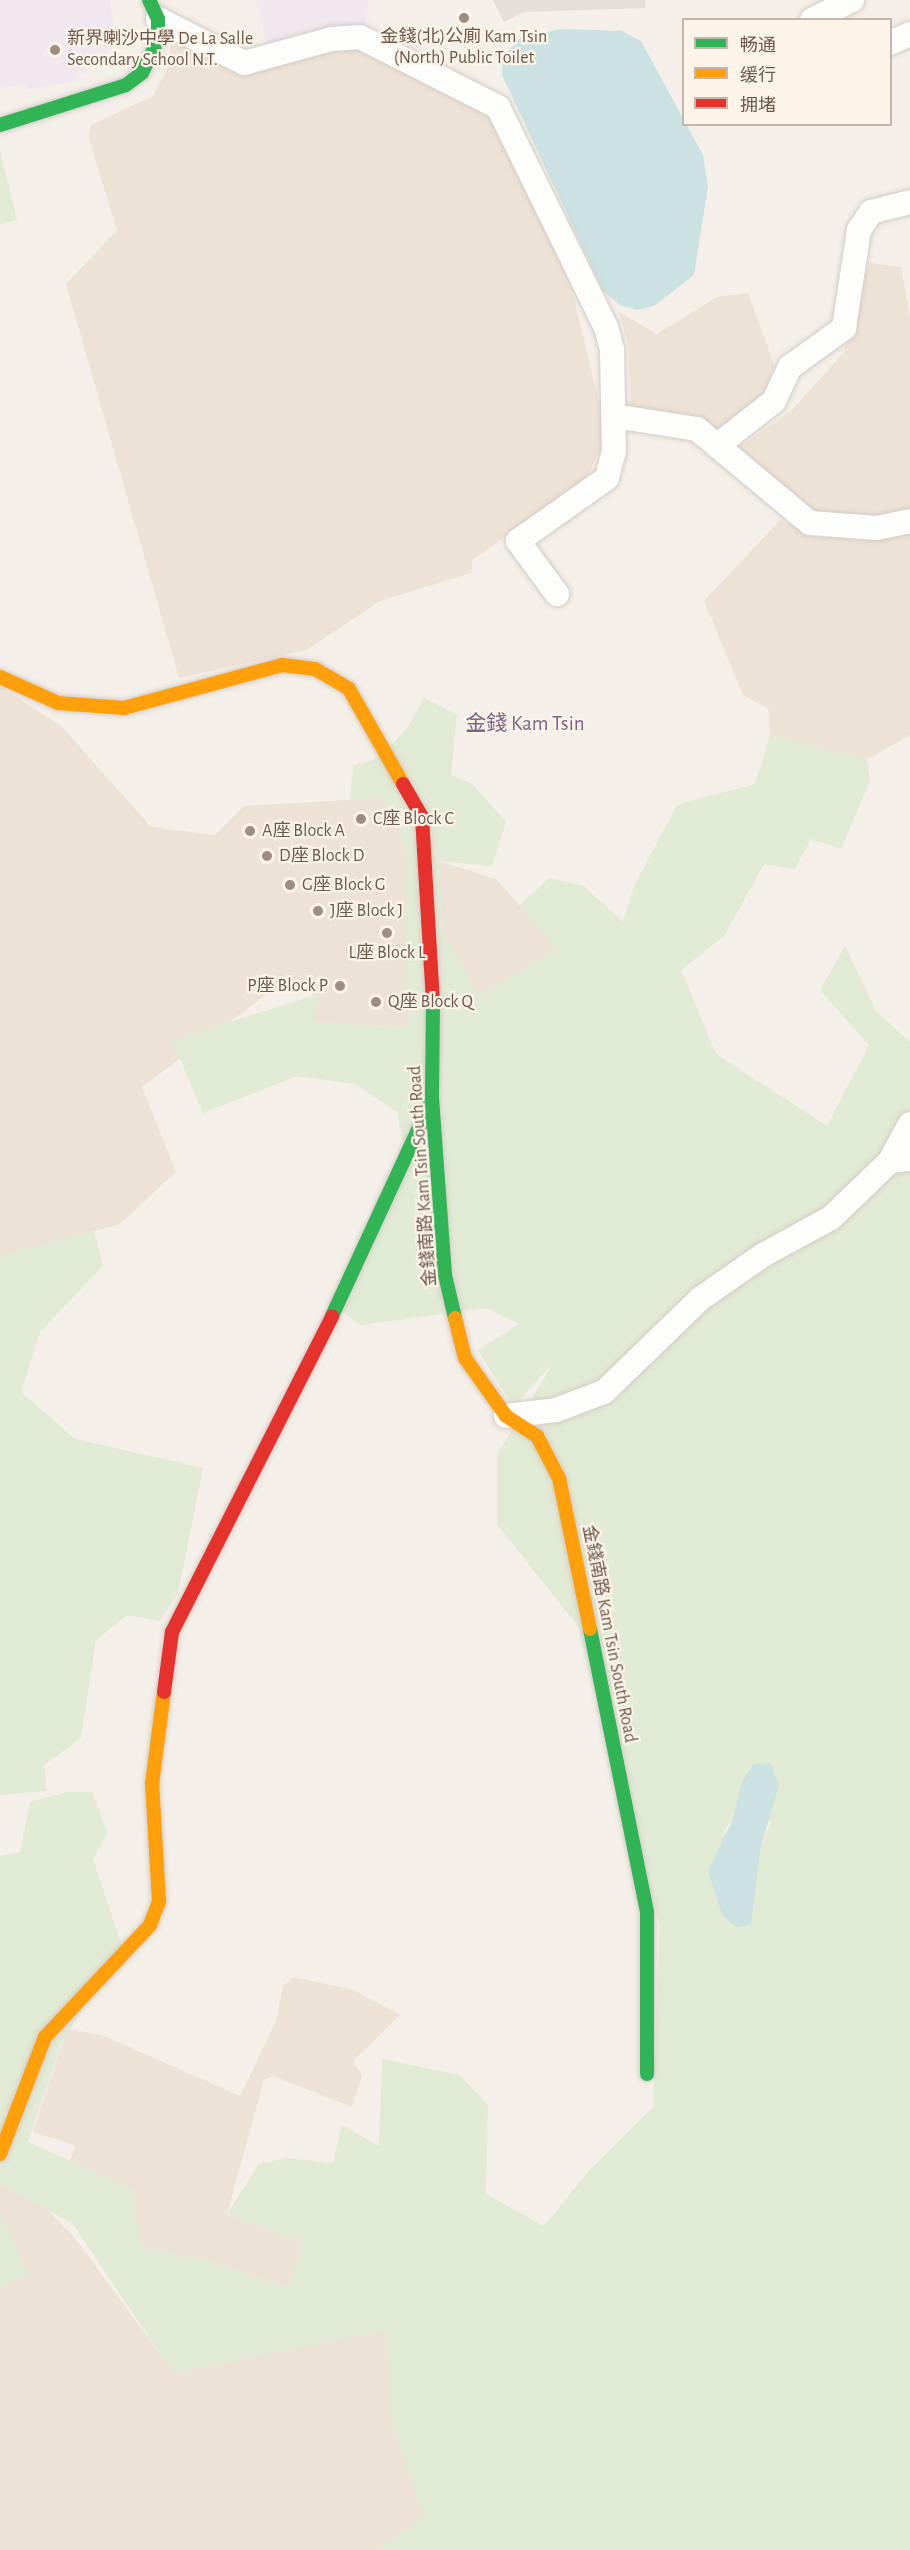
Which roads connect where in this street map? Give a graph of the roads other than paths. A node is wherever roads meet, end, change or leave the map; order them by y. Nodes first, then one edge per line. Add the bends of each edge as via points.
1 (852, 0) edge
2 (153, 9) edge
3 (816, 18) edge
4 (910, 34) edge
5 (892, 43) edge
6 (0, 125) edge
7 (910, 202) edge
8 (614, 416) junction
9 (718, 445) junction
10 (910, 521) edge
11 (557, 594) dead end
12 (0, 677) edge
13 (432, 1098) junction
14 (910, 1124) edge
15 (900, 1160) edge
16 (506, 1416) junction
17 (647, 2074) dead end
18 (0, 2154) edge

1 - 3 street
2 - 6 street via 154,54 126,85
2 - 8 street via 244,63 332,39 360,37 409,66 492,100 610,337
4 - 5 street
7 - 9 street via 871,212 859,230 844,327 790,367 774,401
8 - 9 street via 681,423
8 - 11 street via 614,451 606,478 518,541
9 - 10 street via 810,523 877,528
12 - 13 street, 金錢南路 Kam Tsin South Road via 58,703 124,708 282,665 315,669 349,689 422,817 433,938
13 - 16 street, 金錢南路 Kam Tsin South Road via 445,1275 465,1358
13 - 18 street via 369,1242 172,1632 152,1784 159,1901 150,1925 45,2037
14 - 15 street
15 - 16 street via 831,1218 763,1255 700,1299 604,1392 556,1410
16 - 17 street, 金錢南路 Kam Tsin South Road via 537,1436 559,1478 647,1912

